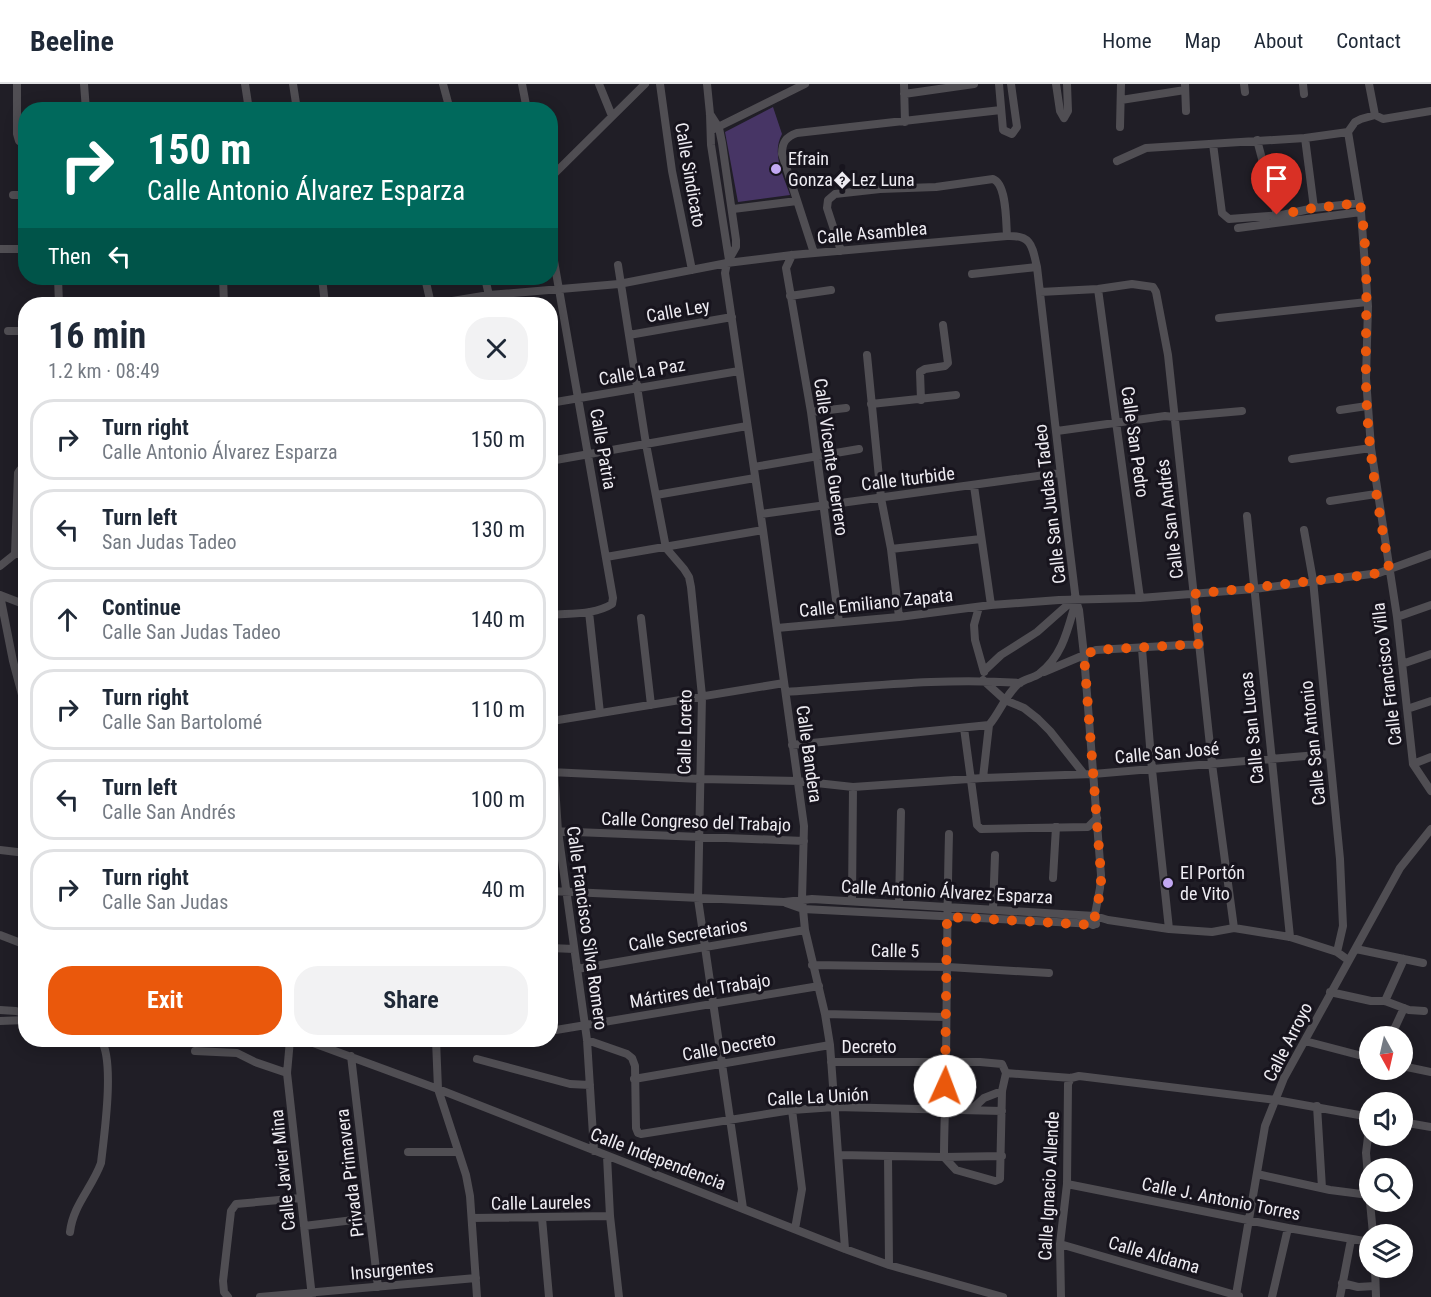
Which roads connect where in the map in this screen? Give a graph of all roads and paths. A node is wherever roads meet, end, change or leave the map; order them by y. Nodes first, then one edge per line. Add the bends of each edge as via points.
1 (18, 84) edge
2 (84, 84) edge
3 (244, 84) edge
4 (293, 84) edge
5 (443, 84) edge
6 (522, 84) edge
7 (599, 84) edge
8 (645, 84) edge
9 (660, 84) edge
10 (707, 84) edge
11 (805, 84) edge
12 (904, 84) edge
13 (974, 84) edge
14 (999, 84) edge
15 (1011, 84) edge
16 (1056, 84) edge
17 (1067, 84) edge
18 (1121, 84) edge
19 (1303, 84) edge
20 (1369, 84) edge
21 (950, 86) edge
22 (1185, 87) edge
23 (904, 94) junction
24 (1304, 94) dead end
25 (1121, 100) junction
26 (85, 102) edge
27 (247, 102) edge
28 (296, 102) edge
29 (448, 102) edge
30 (525, 102) edge
31 (1001, 110) junction
32 (1186, 111) dead end
33 (1431, 111) edge
34 (711, 114) junction
35 (1376, 115) junction
36 (612, 116) junction
37 (904, 122) junction
38 (1120, 127) dead end
39 (718, 128) junction
40 (710, 131) junction
41 (1348, 132) junction
42 (18, 138) edge
43 (1305, 138) junction
44 (1257, 140) junction
45 (1213, 144) junction
46 (1117, 161) dead end
47 (558, 170) edge
48 (13, 195) dead end
49 (18, 195) edge
50 (797, 201) junction
51 (1314, 208) junction
52 (1360, 208) junction
53 (733, 209) junction
54 (1277, 215) junction
55 (1238, 228) dead end
56 (1007, 236) junction
57 (1021, 236) joint
58 (0, 249) edge
59 (18, 249) edge
60 (841, 251) junction
61 (814, 253) junction
62 (792, 255) junction
63 (728, 262) junction
64 (618, 266) dead end
65 (1037, 267) junction
66 (692, 270) junction
67 (972, 274) dead end
68 (558, 280) edge
69 (619, 284) junction
70 (487, 285) edge
71 (1098, 289) junction
72 (560, 290) junction
73 (831, 290) dead end
74 (1040, 292) junction
75 (489, 295) junction
76 (790, 296) junction
77 (476, 297) edge
78 (1367, 302) junction
79 (732, 317) junction
80 (1219, 318) dead end
81 (943, 326) dead end
82 (9, 331) dead end
83 (18, 331) edge
84 (629, 335) junction
85 (867, 355) dead end
86 (739, 370) junction
87 (638, 388) junction
88 (956, 395) dead end
89 (579, 398) junction
90 (921, 400) junction
91 (558, 402) edge
92 (871, 404) junction
93 (1367, 406) junction
94 (846, 408) dead end
95 (1340, 410) dead end
96 (1242, 411) dead end
97 (811, 412) junction
98 (1174, 417) junction
99 (1117, 422) junction
100 (747, 426) junction
101 (1057, 431) junction
102 (646, 444) junction
103 (1371, 448) junction
104 (859, 449) dead end
105 (588, 454) junction
106 (817, 457) junction
107 (1292, 459) dead end
108 (558, 460) edge
109 (754, 467) junction
110 (18, 473) edge
111 (1059, 473) junction
112 (755, 478) junction
113 (974, 486) junction
114 (1376, 494) junction
115 (656, 495) junction
116 (881, 498) junction
117 (1330, 501) dead end
118 (823, 505) junction
119 (761, 514) junction
120 (1246, 516) dead end
121 (763, 530) junction
122 (1304, 530) dead end
123 (981, 538) junction
124 (666, 548) junction
125 (891, 549) junction
126 (15, 554) joint
127 (1431, 554) edge
128 (606, 557) junction
129 (0, 566) edge
130 (1389, 568) junction
131 (1312, 580) junction
132 (1254, 589) junction
133 (1194, 594) junction
134 (0, 595) edge
135 (1140, 598) junction
136 (1074, 601) junction
137 (18, 602) edge
138 (991, 605) junction
139 (1431, 605) edge
140 (979, 607) junction
141 (589, 612) junction
142 (558, 614) edge
143 (899, 617) junction
144 (1397, 617) junction
145 (641, 618) dead end
146 (839, 622) junction
147 (777, 628) junction
148 (1200, 644) junction
149 (1142, 649) junction
150 (1431, 654) edge
151 (1084, 655) junction
152 (1402, 664) junction
153 (985, 670) junction
154 (18, 675) edge
155 (1038, 675) junction
156 (983, 680) junction
157 (784, 683) junction
158 (1020, 683) junction
159 (786, 692) junction
160 (702, 696) junction
161 (1005, 700) junction
162 (1431, 701) edge
163 (651, 705) junction
164 (1407, 709) junction
165 (600, 713) junction
166 (558, 720) edge
167 (989, 725) junction
168 (967, 728) junction
169 (792, 745) junction
170 (1329, 754) junction
171 (1431, 757) edge
172 (1270, 760) junction
173 (1212, 764) junction
174 (1413, 764) junction
175 (1152, 770) junction
176 (558, 772) edge
177 (1084, 774) junction
178 (1093, 774) junction
179 (983, 778) junction
180 (700, 779) junction
181 (971, 779) junction
182 (798, 781) junction
183 (853, 787) junction
184 (1431, 791) edge
185 (901, 812) dead end
186 (1097, 818) junction
187 (1056, 827) junction
188 (1088, 827) junction
189 (1431, 829) edge
190 (558, 831) edge
191 (949, 834) dead end
192 (699, 838) junction
193 (1097, 838) junction
194 (804, 841) junction
195 (0, 850) edge
196 (558, 851) edge
197 (18, 852) edge
198 (995, 855) dead end
199 (1053, 878) dead end
200 (558, 892) edge
201 (566, 892) junction
202 (698, 898) junction
203 (802, 899) junction
204 (852, 901) junction
205 (784, 902) junction
206 (899, 904) junction
207 (947, 907) junction
208 (803, 909) junction
209 (993, 909) junction
210 (1095, 916) junction
211 (947, 917) junction
212 (1108, 920) junction
213 (1093, 925) junction
214 (1234, 928) junction
215 (1170, 929) junction
216 (805, 930) junction
217 (0, 935) edge
218 (1290, 938) junction
219 (18, 942) edge
220 (705, 947) junction
221 (558, 948) edge
222 (574, 948) junction
223 (1356, 949) junction
224 (1337, 952) junction
225 (1404, 959) junction
226 (1348, 960) junction
227 (1423, 963) dead end
228 (812, 965) junction
229 (948, 967) junction
230 (577, 969) junction
231 (1049, 973) dead end
232 (819, 986) junction
233 (1330, 992) junction
234 (1385, 1001) junction
235 (713, 1005) junction
236 (1404, 1008) junction
237 (0, 1010) edge
238 (1424, 1011) dead end
239 (18, 1012) edge
240 (825, 1014) junction
241 (945, 1017) junction
242 (18, 1020) edge
243 (0, 1021) edge
244 (585, 1025) junction
245 (1396, 1026) edge
246 (558, 1030) edge
247 (587, 1040) junction
248 (1305, 1041) junction
249 (830, 1044) junction
250 (104, 1047) edge
251 (289, 1047) edge
252 (325, 1047) edge
253 (436, 1047) edge
254 (195, 1051) dead end
255 (1359, 1055) edge
256 (351, 1056) junction
257 (477, 1059) dead end
258 (831, 1062) junction
259 (946, 1062) junction
260 (722, 1063) junction
261 (1413, 1068) edge
262 (1431, 1072) edge
263 (287, 1073) junction
264 (1006, 1073) junction
265 (1071, 1078) junction
266 (634, 1079) junction
267 (590, 1085) junction
268 (438, 1089) junction
269 (1002, 1091) junction
270 (1276, 1100) junction
271 (1317, 1106) junction
272 (835, 1107) junction
273 (944, 1109) junction
274 (792, 1110) junction
275 (971, 1110) junction
276 (1002, 1112) junction
277 (1359, 1116) edge
278 (730, 1120) junction
279 (1413, 1124) edge
280 (1431, 1127) edge
281 (594, 1151) junction
282 (408, 1152) dead end
283 (458, 1152) junction
284 (839, 1155) junction
285 (607, 1156) junction
286 (888, 1156) junction
287 (1002, 1156) junction
288 (944, 1157) junction
289 (1257, 1174) junction
290 (1067, 1184) junction
291 (1322, 1188) junction
292 (1359, 1196) edge
293 (301, 1198) junction
294 (743, 1208) junction
295 (610, 1216) junction
296 (370, 1218) junction
297 (472, 1218) junction
298 (542, 1218) junction
299 (1248, 1220) junction
300 (304, 1226) junction
301 (1288, 1228) junction
302 (795, 1229) junction
303 (70, 1232) dead end
304 (1351, 1240) junction
305 (1359, 1241) edge
306 (1060, 1244) junction
307 (845, 1250) junction
308 (889, 1264) junction
309 (476, 1278) junction
310 (1376, 1278) edge
311 (1342, 1283) junction
312 (1376, 1286) junction
313 (378, 1287) junction
314 (312, 1295) edge
315 (1238, 1296) edge
316 (228, 1297) edge
317 (260, 1297) edge
318 (477, 1297) edge
319 (549, 1297) edge
320 (619, 1297) edge
321 (1000, 1297) edge
322 (1061, 1297) edge
323 (1272, 1297) edge
324 (1340, 1297) edge
325 (1376, 1297) edge

1 - 42 street
2 - 26 street
3 - 27 street
4 - 28 street
5 - 29 street
6 - 30 street
7 - 36 street
8 - 36 street
9 - 66 street, Calle Sindicato
10 - 34 street
11 - 39 street
12 - 23 street
13 - 21 street
14 - 31 street
15 - 31 street via 1017,127 1012,134 1004,130
16 - 17 street via 1064,118 1068,111
18 - 25 street
19 - 24 street
20 - 35 street
21 - 23 street
22 - 25 street
22 - 32 street
23 - 37 street
25 - 38 street
31 - 37 street
33 - 35 street via 1383,119
34 - 39 street
34 - 40 street
35 - 41 street via 1355,122
36 - 47 street
37 - 50 street via 789,136 782,154
39 - 40 street
39 - 53 street
40 - 63 street
41 - 43 street
41 - 52 street, Calle Francisco Villa
43 - 44 street
43 - 51 street
44 - 45 street
44 - 54 street
45 - 46 street via 1146,148
45 - 54 street via 1225,217
48 - 49 street
50 - 53 street
50 - 61 street
51 - 52 street
51 - 54 street
52 - 55 street
52 - 78 street, Calle Francisco Villa
53 - 63 street via 736,247
56 - 57 street, Calle Asamblea
56 - 60 street, Calle Asamblea
56 - 60 street via 1001,187 993,179 936,188 880,189 835,194 828,201
57 - 65 street, Calle San Judas Tadeo via 1032,248
58 - 59 street
60 - 61 street, Calle Asamblea
61 - 62 street, Calle Asamblea
62 - 63 street, Calle Asamblea
62 - 76 street, Calle Vicente Guerrero via 786,268
63 - 66 street, Calle Asamblea
63 - 79 street, Calle Bandera via 725,273
64 - 69 street, Calle Loreto
65 - 67 street
65 - 74 street, Calle San Judas Tadeo
66 - 69 street, Calle Asamblea
68 - 72 street, Calle Patria
69 - 72 street, Calle Asamblea
69 - 84 street, Calle Loreto
70 - 75 street
71 - 74 street
71 - 98 street, Calle San Andrés via 1132,284 1153,287 1168,355
71 - 99 street, Calle San Pedro
72 - 75 street, Calle Asamblea
72 - 89 street, Calle Patria
73 - 76 street
74 - 101 street, Calle San Judas Tadeo
75 - 77 street, Calle Asamblea
76 - 97 street, Calle Vicente Guerrero
78 - 80 street
78 - 93 street, Calle Francisco Villa
79 - 84 street, Calle Ley
79 - 86 street, Calle Bandera
81 - 90 street via 948,363 920,372
82 - 83 street
84 - 87 street, Calle Loreto
85 - 92 street
86 - 87 street, Calle La Paz
86 - 100 street, Calle Bandera
87 - 89 street, Calle La Paz
87 - 102 street, Calle Loreto
88 - 90 street
89 - 91 street, Calle La Paz
89 - 105 street, Calle Patria
90 - 92 street
92 - 116 street
93 - 95 street
93 - 103 street, Calle Francisco Villa
94 - 97 street
96 - 98 street
97 - 106 street, Calle Vicente Guerrero
98 - 99 street
98 - 133 street, Calle San Andrés
99 - 101 street
99 - 135 street, Calle San Pedro
100 - 102 street
100 - 109 street, Calle Bandera
101 - 111 street, Calle San Judas Tadeo
102 - 105 street
102 - 115 street, Calle Loreto
103 - 107 street
103 - 114 street, Calle Francisco Villa
104 - 106 street
105 - 108 street
105 - 128 street, Calle Patria
106 - 109 street
106 - 118 street, Calle Vicente Guerrero
109 - 112 street, Calle Bandera
110 - 126 street
111 - 113 street, Calle Iturbide
111 - 136 street, Calle San Judas Tadeo
112 - 115 street
112 - 119 street, Calle Bandera
113 - 116 street, Calle Iturbide
113 - 123 street
114 - 117 street
114 - 130 street, Calle Francisco Villa
115 - 124 street, Calle Loreto
116 - 118 street, Calle Iturbide
116 - 125 street
118 - 119 street, Calle Iturbide
118 - 146 street, Calle Vicente Guerrero
119 - 121 street, Calle Bandera
120 - 132 street, Calle San Lucas
121 - 124 street
121 - 147 street, Calle Bandera
122 - 131 street, Calle San Antonio
123 - 125 street
123 - 138 street
124 - 128 street
124 - 160 street, Calle Loreto via 689,577
125 - 143 street
126 - 129 street
127 - 130 street, Calle Emiliano Zapata
128 - 141 street, Calle Patria via 613,602
130 - 131 street, Calle Emiliano Zapata via 1379,573
130 - 144 street, Calle Francisco Villa
131 - 132 street, Calle Emiliano Zapata
131 - 170 street, Calle San Antonio
132 - 133 street, Calle Emiliano Zapata
132 - 172 street, Calle San Lucas
133 - 135 street, Calle Emiliano Zapata
133 - 148 street, Calle San Andrés
134 - 137 street
134 - 154 street
135 - 136 street, Calle Emiliano Zapata
136 - 138 street, Calle Emiliano Zapata
136 - 151 street, Calle San Judas Tadeo via 1079,610
136 - 153 street
136 - 155 street via 1063,645
138 - 140 street, Calle Emiliano Zapata
139 - 144 street
140 - 143 street, Calle Emiliano Zapata
140 - 153 street via 975,640
141 - 142 street, Calle Patria
141 - 165 street
143 - 146 street, Calle Emiliano Zapata
144 - 152 street, Calle Francisco Villa
145 - 163 street
146 - 147 street, Calle Emiliano Zapata
147 - 157 street, Calle Bandera
148 - 149 street
148 - 173 street, Calle San Andrés
149 - 151 street via 1096,650
149 - 175 street
150 - 152 street
151 - 155 street
151 - 178 street, Calle San Judas Tadeo
152 - 164 street, Calle Francisco Villa
153 - 156 street
155 - 158 street
156 - 158 street
156 - 159 street
156 - 161 street
157 - 159 street, Calle Bandera
157 - 160 street
158 - 161 street
159 - 169 street, Calle Bandera
160 - 163 street
160 - 180 street, Calle Loreto
161 - 167 street
161 - 177 street via 1038,719
162 - 164 street
163 - 165 street
164 - 174 street, Calle Francisco Villa
165 - 166 street
167 - 168 street
167 - 179 street
168 - 169 street
168 - 181 street
169 - 182 street, Calle Bandera
170 - 172 street, Calle San José
170 - 224 street, Calle San Antonio via 1343,914
171 - 174 street
172 - 173 street, Calle San José
172 - 218 street, Calle San Lucas
173 - 175 street, Calle San José
173 - 214 street, Calle San Andrés
174 - 184 street, Calle Francisco Villa
175 - 178 street, Calle San José
175 - 215 street
176 - 180 street, Calle San José
177 - 178 street, Calle San José
177 - 179 street, Calle San José
178 - 186 street, Calle San Judas Tadeo
179 - 181 street, Calle San José
180 - 182 street, Calle San José
180 - 192 street, Calle Loreto
181 - 183 street, Calle San José
181 - 187 street via 981,830
182 - 183 street, Calle San José
182 - 194 street, Calle Bandera
183 - 204 street
185 - 206 street
186 - 188 street
186 - 193 street, Calle San Judas Tadeo
187 - 188 street
187 - 199 street
188 - 193 street
189 - 223 street, Calle Arroyo via 1400,868
190 - 192 street, Calle Congreso del Trabajo
191 - 207 street
192 - 194 street, Calle Congreso del Trabajo
192 - 202 street, Calle Loreto
193 - 210 street, Calle San Judas Tadeo via 1101,875
194 - 203 street, Calle Bandera
195 - 197 street
196 - 201 street, Calle Francisco Silva Romero
198 - 209 street
200 - 201 street, Calle Antonio Álvarez Esparza
201 - 202 street, Calle Antonio Álvarez Esparza
201 - 222 street, Calle Francisco Silva Romero
202 - 205 street, Calle Antonio Álvarez Esparza
202 - 220 street, Calle Loreto
203 - 204 street, Calle Antonio Álvarez Esparza
203 - 205 street, Calle Antonio Álvarez Esparza
203 - 208 street, Calle Bandera
204 - 206 street, Calle Antonio Álvarez Esparza
205 - 208 street, Calle Antonio Álvarez Esparza
206 - 207 street, Calle Antonio Álvarez Esparza
207 - 209 street, Calle Antonio Álvarez Esparza
207 - 211 street
208 - 211 street, Calle Antonio Álvarez Esparza
208 - 216 street, Calle Bandera
209 - 210 street, Calle Antonio Álvarez Esparza
210 - 212 street, Calle Antonio Álvarez Esparza
210 - 213 street, Calle San Judas Tadeo
211 - 213 street, Calle Antonio Álvarez Esparza
211 - 229 street
212 - 213 street, Calle Antonio Álvarez Esparza
212 - 215 street, Calle Antonio Álvarez Esparza
214 - 215 street, Calle Antonio Álvarez Esparza via 1212,932
214 - 218 street, Calle Antonio Álvarez Esparza
216 - 220 street, Calle Secretarios
216 - 228 street, Calle Bandera
217 - 219 street
218 - 224 street, Calle Antonio Álvarez Esparza
220 - 230 street, Calle Secretarios
220 - 235 street, Calle Loreto
221 - 222 street
222 - 230 street, Calle Francisco Silva Romero
223 - 225 street
223 - 226 street, Calle Arroyo
224 - 226 street, Calle Antonio Álvarez Esparza
225 - 227 street
225 - 234 street
226 - 233 street, Calle Arroyo
228 - 229 street, Calle 5
228 - 232 street, Calle Bandera
229 - 231 street, Calle 5
229 - 241 street
230 - 244 street, Calle Francisco Silva Romero
232 - 235 street, Mártires del Trabajo
232 - 240 street, Calle Bandera
233 - 234 street
233 - 248 street, Calle Arroyo
234 - 236 street
235 - 244 street, Mártires del Trabajo
235 - 260 street, Calle Loreto
236 - 238 street
236 - 245 street
237 - 239 street
240 - 241 street
240 - 249 street, Calle Bandera
241 - 259 street
242 - 243 street
244 - 246 street, Mártires del Trabajo
244 - 247 street, Calle Francisco Silva Romero
247 - 266 street via 632,1058
247 - 267 street, Calle Francisco Silva Romero
248 - 255 street
248 - 270 street, Calle Arroyo
249 - 258 street, Calle Bandera
249 - 260 street, Calle Decreto
250 - 303 street via 107,1078 101,1163 72,1218
251 - 263 street, Calle Javier Mina
252 - 256 street, Calle Independencia
253 - 268 street
254 - 263 street via 237,1053
256 - 268 street, Calle Independencia
256 - 296 street, Privada Primavera
257 - 267 street via 570,1084
258 - 259 street, Decreto
258 - 272 street, Calle Bandera
259 - 264 street, Decreto via 1002,1064
259 - 273 street
260 - 266 street, Calle Decreto
260 - 278 street, Calle Loreto
261 - 262 street
263 - 293 street, Calle Javier Mina
264 - 265 street
264 - 269 street
265 - 270 street
265 - 290 street, Calle Ignacio Allende
266 - 278 street, Calle La Unión via 638,1133
267 - 281 street, Calle Francisco Silva Romero
268 - 281 street, Calle Independencia
268 - 283 street
269 - 275 street via 984,1098
269 - 276 street
270 - 271 street
270 - 289 street, Calle Arroyo via 1265,1126
271 - 277 street
271 - 291 street
272 - 273 street, Calle La Unión
272 - 274 street, Calle La Unión
272 - 284 street, Calle Bandera
273 - 275 street, Calle La Unión
273 - 288 street
274 - 278 street, Calle La Unión
274 - 302 street via 802,1189
275 - 276 street, Calle La Unión
276 - 287 street
278 - 294 street, Calle Loreto
279 - 280 street
281 - 285 street, Calle Independencia
282 - 283 street
283 - 297 street via 466,1175
284 - 286 street
284 - 307 street, Calle Bandera
285 - 294 street, Calle Independencia
285 - 295 street
286 - 288 street
286 - 308 street
287 - 288 street
287 - 288 street via 998,1181 956,1170
289 - 291 street
289 - 299 street, Calle Arroyo
290 - 299 street, Calle J. Antonio Torres
290 - 306 street, Calle Ignacio Allende
291 - 292 street
293 - 300 street, Calle Javier Mina
293 - 316 street via 236,1204 231,1211 223,1281
294 - 302 street, Calle Independencia
295 - 298 street, Calle Laureles
295 - 320 street
296 - 300 street
296 - 313 street, Privada Primavera
297 - 298 street, Calle Laureles
297 - 309 street
298 - 319 street
299 - 301 street, Calle J. Antonio Torres
299 - 315 street, Calle Arroyo
300 - 314 street, Calle Javier Mina
301 - 304 street, Calle J. Antonio Torres
301 - 323 street
302 - 307 street, Calle Independencia
304 - 305 street, Calle J. Antonio Torres
304 - 311 street
306 - 315 street, Calle Aldama
306 - 322 street, Calle Ignacio Allende
307 - 308 street, Calle Independencia
308 - 321 street, Calle Independencia
309 - 313 street, Insurgentes
309 - 318 street
310 - 312 street
311 - 312 street
311 - 324 street
312 - 325 street
313 - 314 street, Insurgentes
314 - 317 street, Insurgentes

